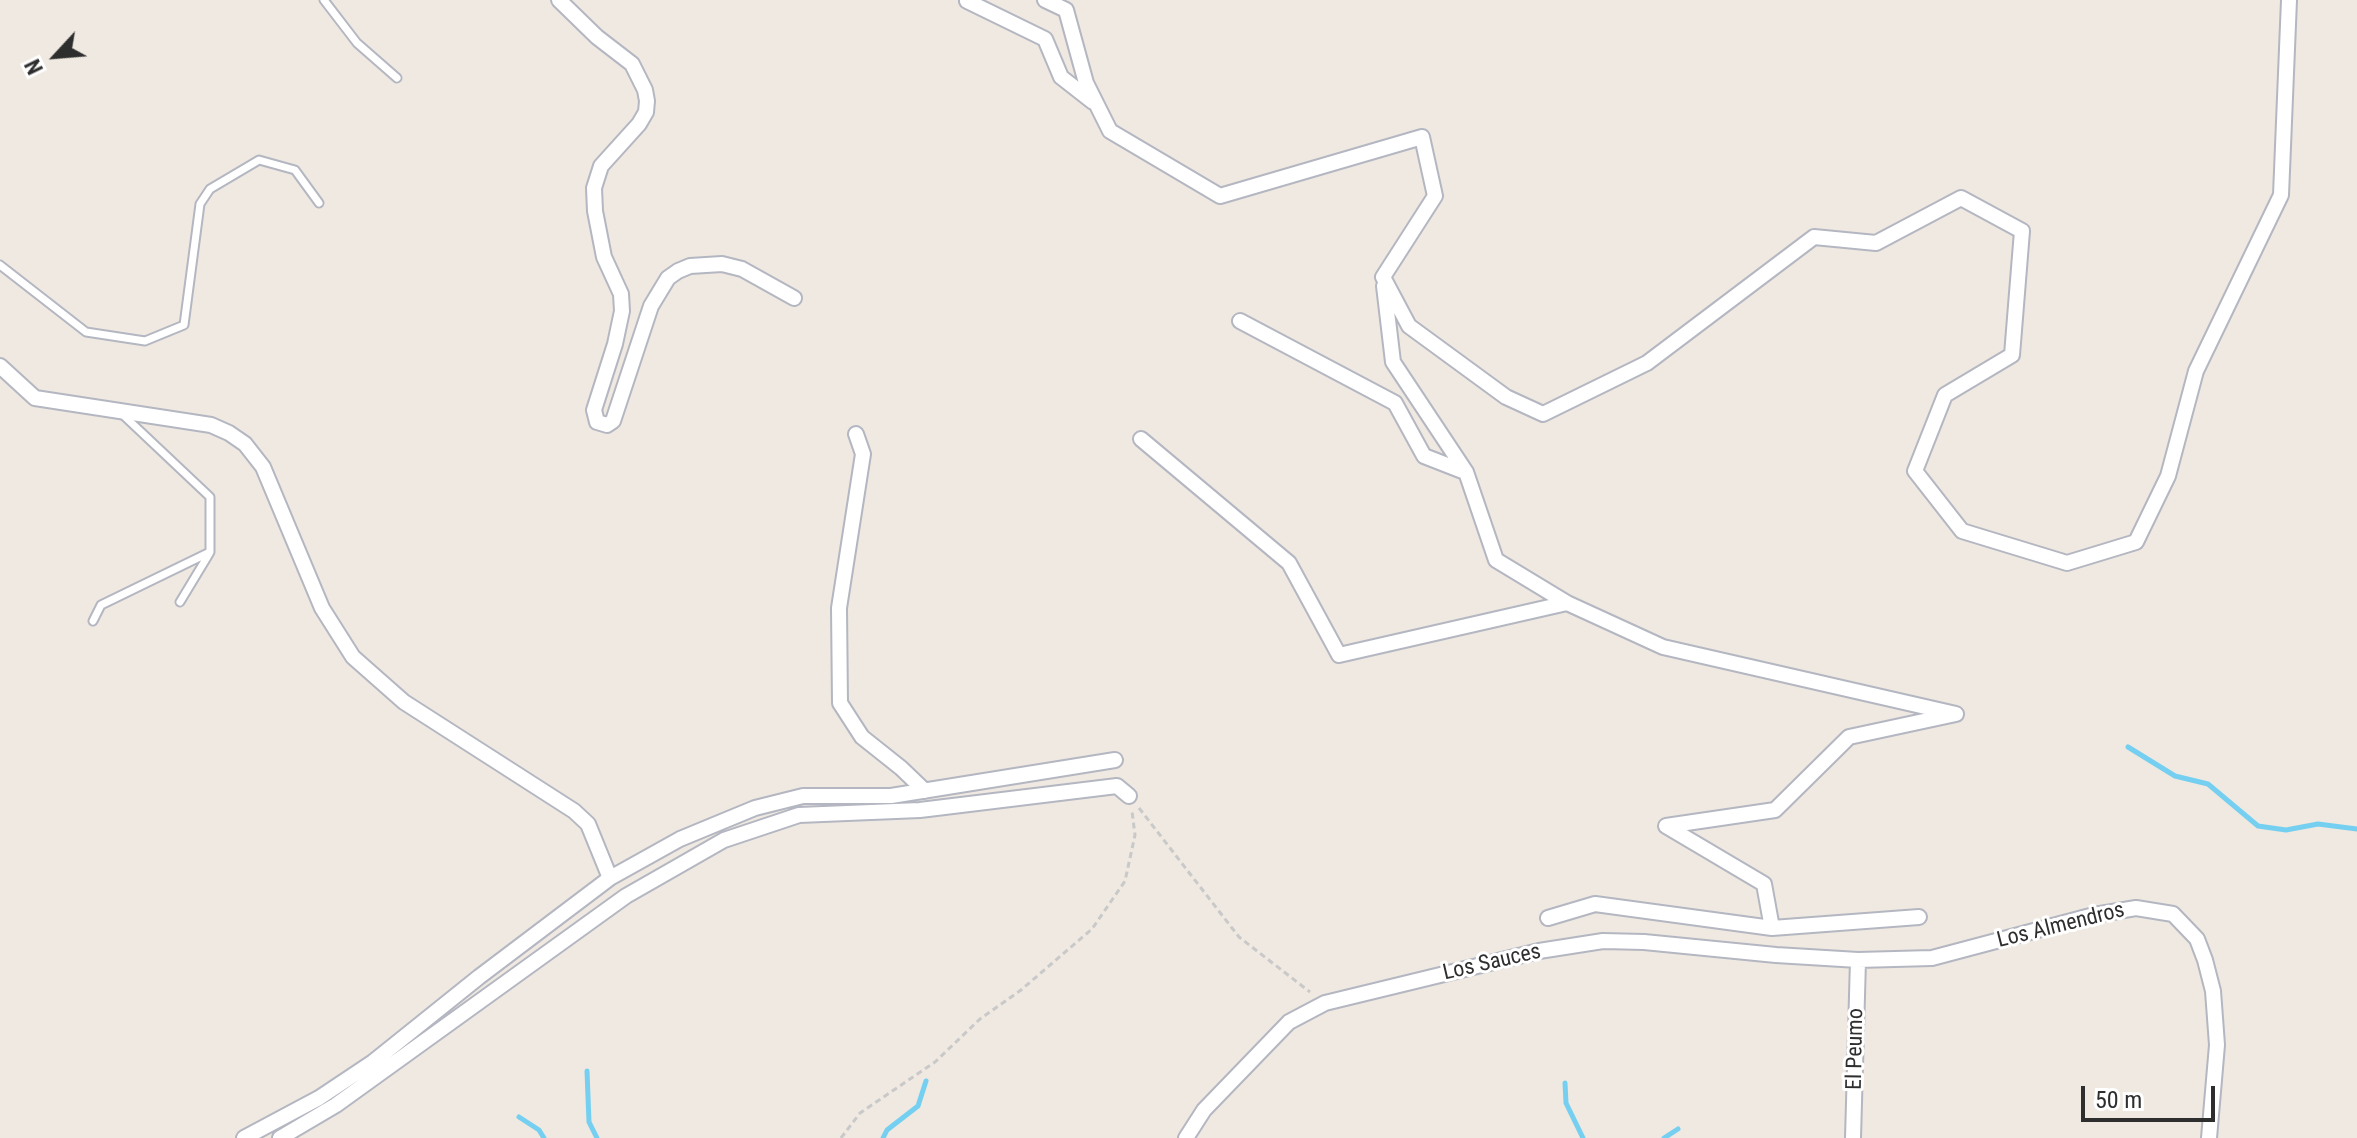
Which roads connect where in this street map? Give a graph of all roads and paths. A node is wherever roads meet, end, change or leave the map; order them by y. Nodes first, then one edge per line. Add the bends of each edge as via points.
1 (324, 0) edge
2 (559, 0) edge
3 (1045, 0) edge
4 (2289, 0) edge
5 (967, 1) edge
6 (397, 78) dead end
7 (1097, 104) junction
8 (319, 203) dead end
9 (0, 265) edge
10 (1383, 277) junction
11 (794, 298) dead end
12 (1240, 321) dead end
13 (0, 366) edge
14 (119, 412) junction
15 (856, 434) dead end
16 (1141, 439) dead end
17 (1466, 472) junction
18 (210, 552) junction
19 (180, 602) dead end
20 (1567, 603) junction
21 (93, 621) dead end
22 (1115, 760) dead end
23 (925, 791) junction
24 (1129, 796) junction
25 (610, 878) junction
26 (1919, 917) dead end
27 (1548, 918) dead end
28 (1772, 928) junction
29 (1858, 960) junction
30 (1325, 1003) junction
31 (244, 1138) edge
32 (280, 1138) edge
33 (841, 1138) edge
34 (1186, 1138) edge
35 (1853, 1138) edge
36 (2209, 1138) edge

1 - 6 lane via 357,43
2 - 11 street via 632,64 647,101 639,124 601,166 594,188 604,257 621,294 622,311 594,410 597,422 613,421 651,306 678,271 722,264 742,269
3 - 7 street via 1066,10
4 - 10 street via 2281,195 2196,371 2168,476 2136,542 2081,559 2067,563 1962,531 1915,471 1945,395 2012,355 2022,231 1961,198 1876,243 1814,237 1647,363 1543,414 1506,397 1409,326
5 - 7 street via 1045,39 1061,77
7 - 10 street via 1110,131 1220,196 1422,137 1435,196
8 - 9 lane via 295,170 259,160 210,189 200,204 184,325 145,341 86,332
10 - 17 street via 1393,362
12 - 17 street via 1395,403 1424,456
13 - 14 street via 35,398
14 - 18 lane via 210,497
14 - 25 street via 211,425 245,444 263,467 322,608 353,657 404,702 581,817 596,839
15 - 23 street via 863,454 839,608 840,703 862,737
16 - 20 street via 1289,563 1339,655
17 - 20 street via 1496,560
18 - 19 lane
18 - 21 lane via 101,605
20 - 28 street via 1663,647 1956,714 1849,737 1775,810 1666,826 1764,884
22 - 23 street
23 - 25 street via 803,796 755,808 680,839
24 - 30 path via 1239,937
24 - 32 street via 1117,786 920,810 799,815 724,840 626,896 336,1105
24 - 33 path via 1135,835 1125,881 1092,929 935,1062 860,1113
25 - 31 street via 373,1062
26 - 28 street
27 - 28 street via 1595,904
29 - 30 street, Los Sauces via 1603,941 1539,951
29 - 35 street, El Peumo
29 - 36 street, Los Almendros via 1932,958 2122,909 2173,914 2197,939 2213,991 2217,1045
30 - 34 street, Los Sauces via 1289,1022 1204,1110

